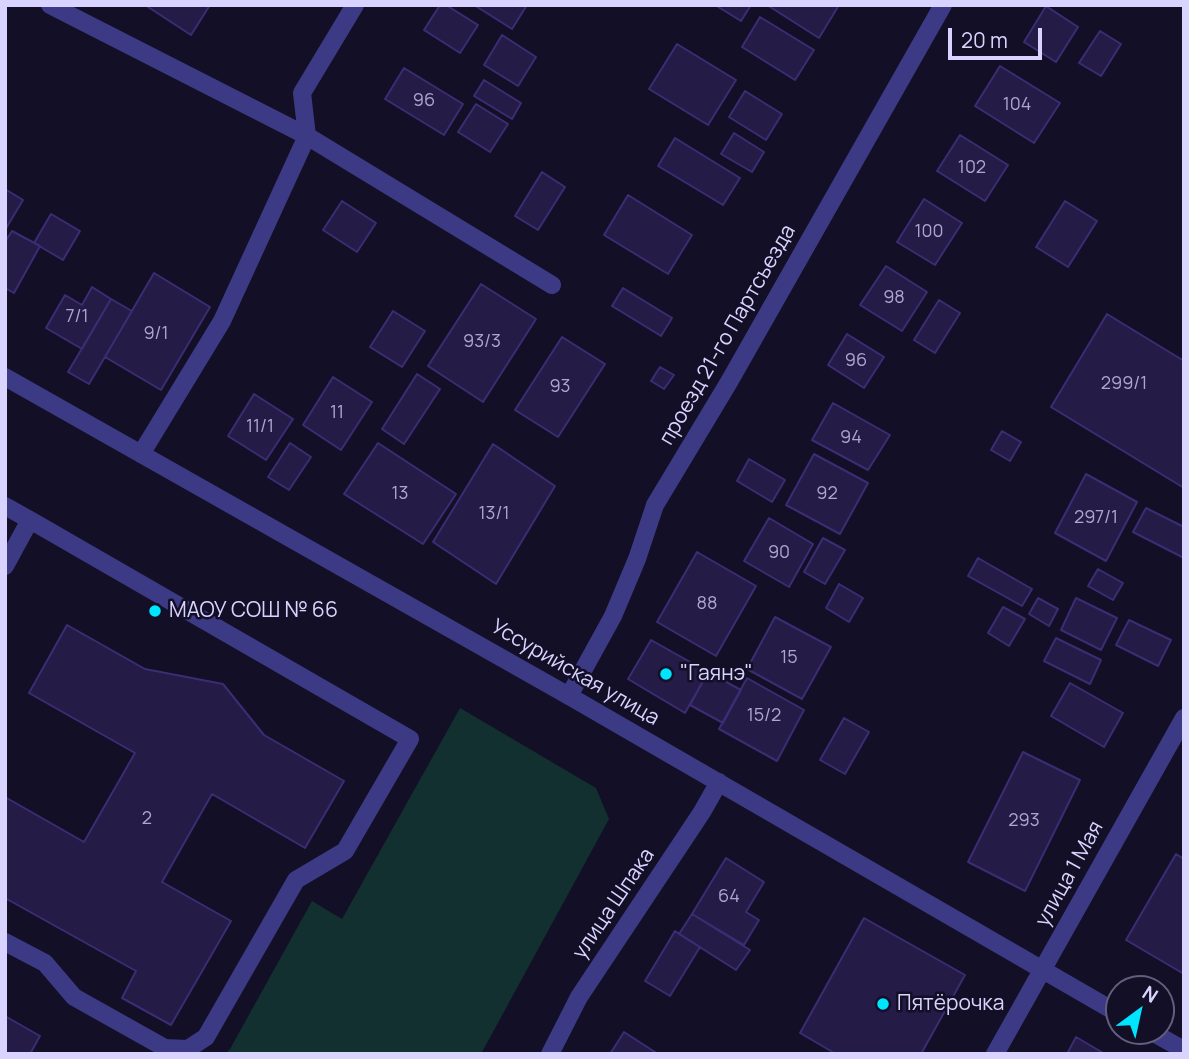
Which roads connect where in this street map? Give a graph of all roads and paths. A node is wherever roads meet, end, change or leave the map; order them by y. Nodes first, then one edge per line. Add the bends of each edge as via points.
1 (50, 5) edge
2 (355, 5) edge
3 (943, 5) edge
4 (307, 136) junction
5 (552, 285) dead end
6 (5, 377) edge
7 (141, 454) junction
8 (5, 506) edge
9 (30, 520) junction
10 (5, 566) edge
11 (569, 696) junction
12 (1184, 718) edge
13 (719, 782) junction
14 (5, 942) edge
15 (1042, 970) junction
16 (1105, 1005) edge
17 (551, 1054) edge
18 (995, 1054) edge

1 - 4 street
2 - 4 street via 302,93
3 - 11 street, проезд 21-го Партсъезда via 655,505 613,616
4 - 5 street
4 - 7 street via 222,321
6 - 7 street, Уссурийская улица
7 - 11 street, Уссурийская улица
8 - 9 street
9 - 10 street
9 - 14 street via 410,740 345,851 296,880 206,1037 188,1049 165,1048 74,997 45,963
11 - 13 street, Уссурийская улица
12 - 15 street, улица 1 Мая
13 - 15 street, Уссурийская улица
13 - 17 street, улица Шпака via 579,997
15 - 16 street, Уссурийская улица
15 - 18 street, улица 1 Мая

